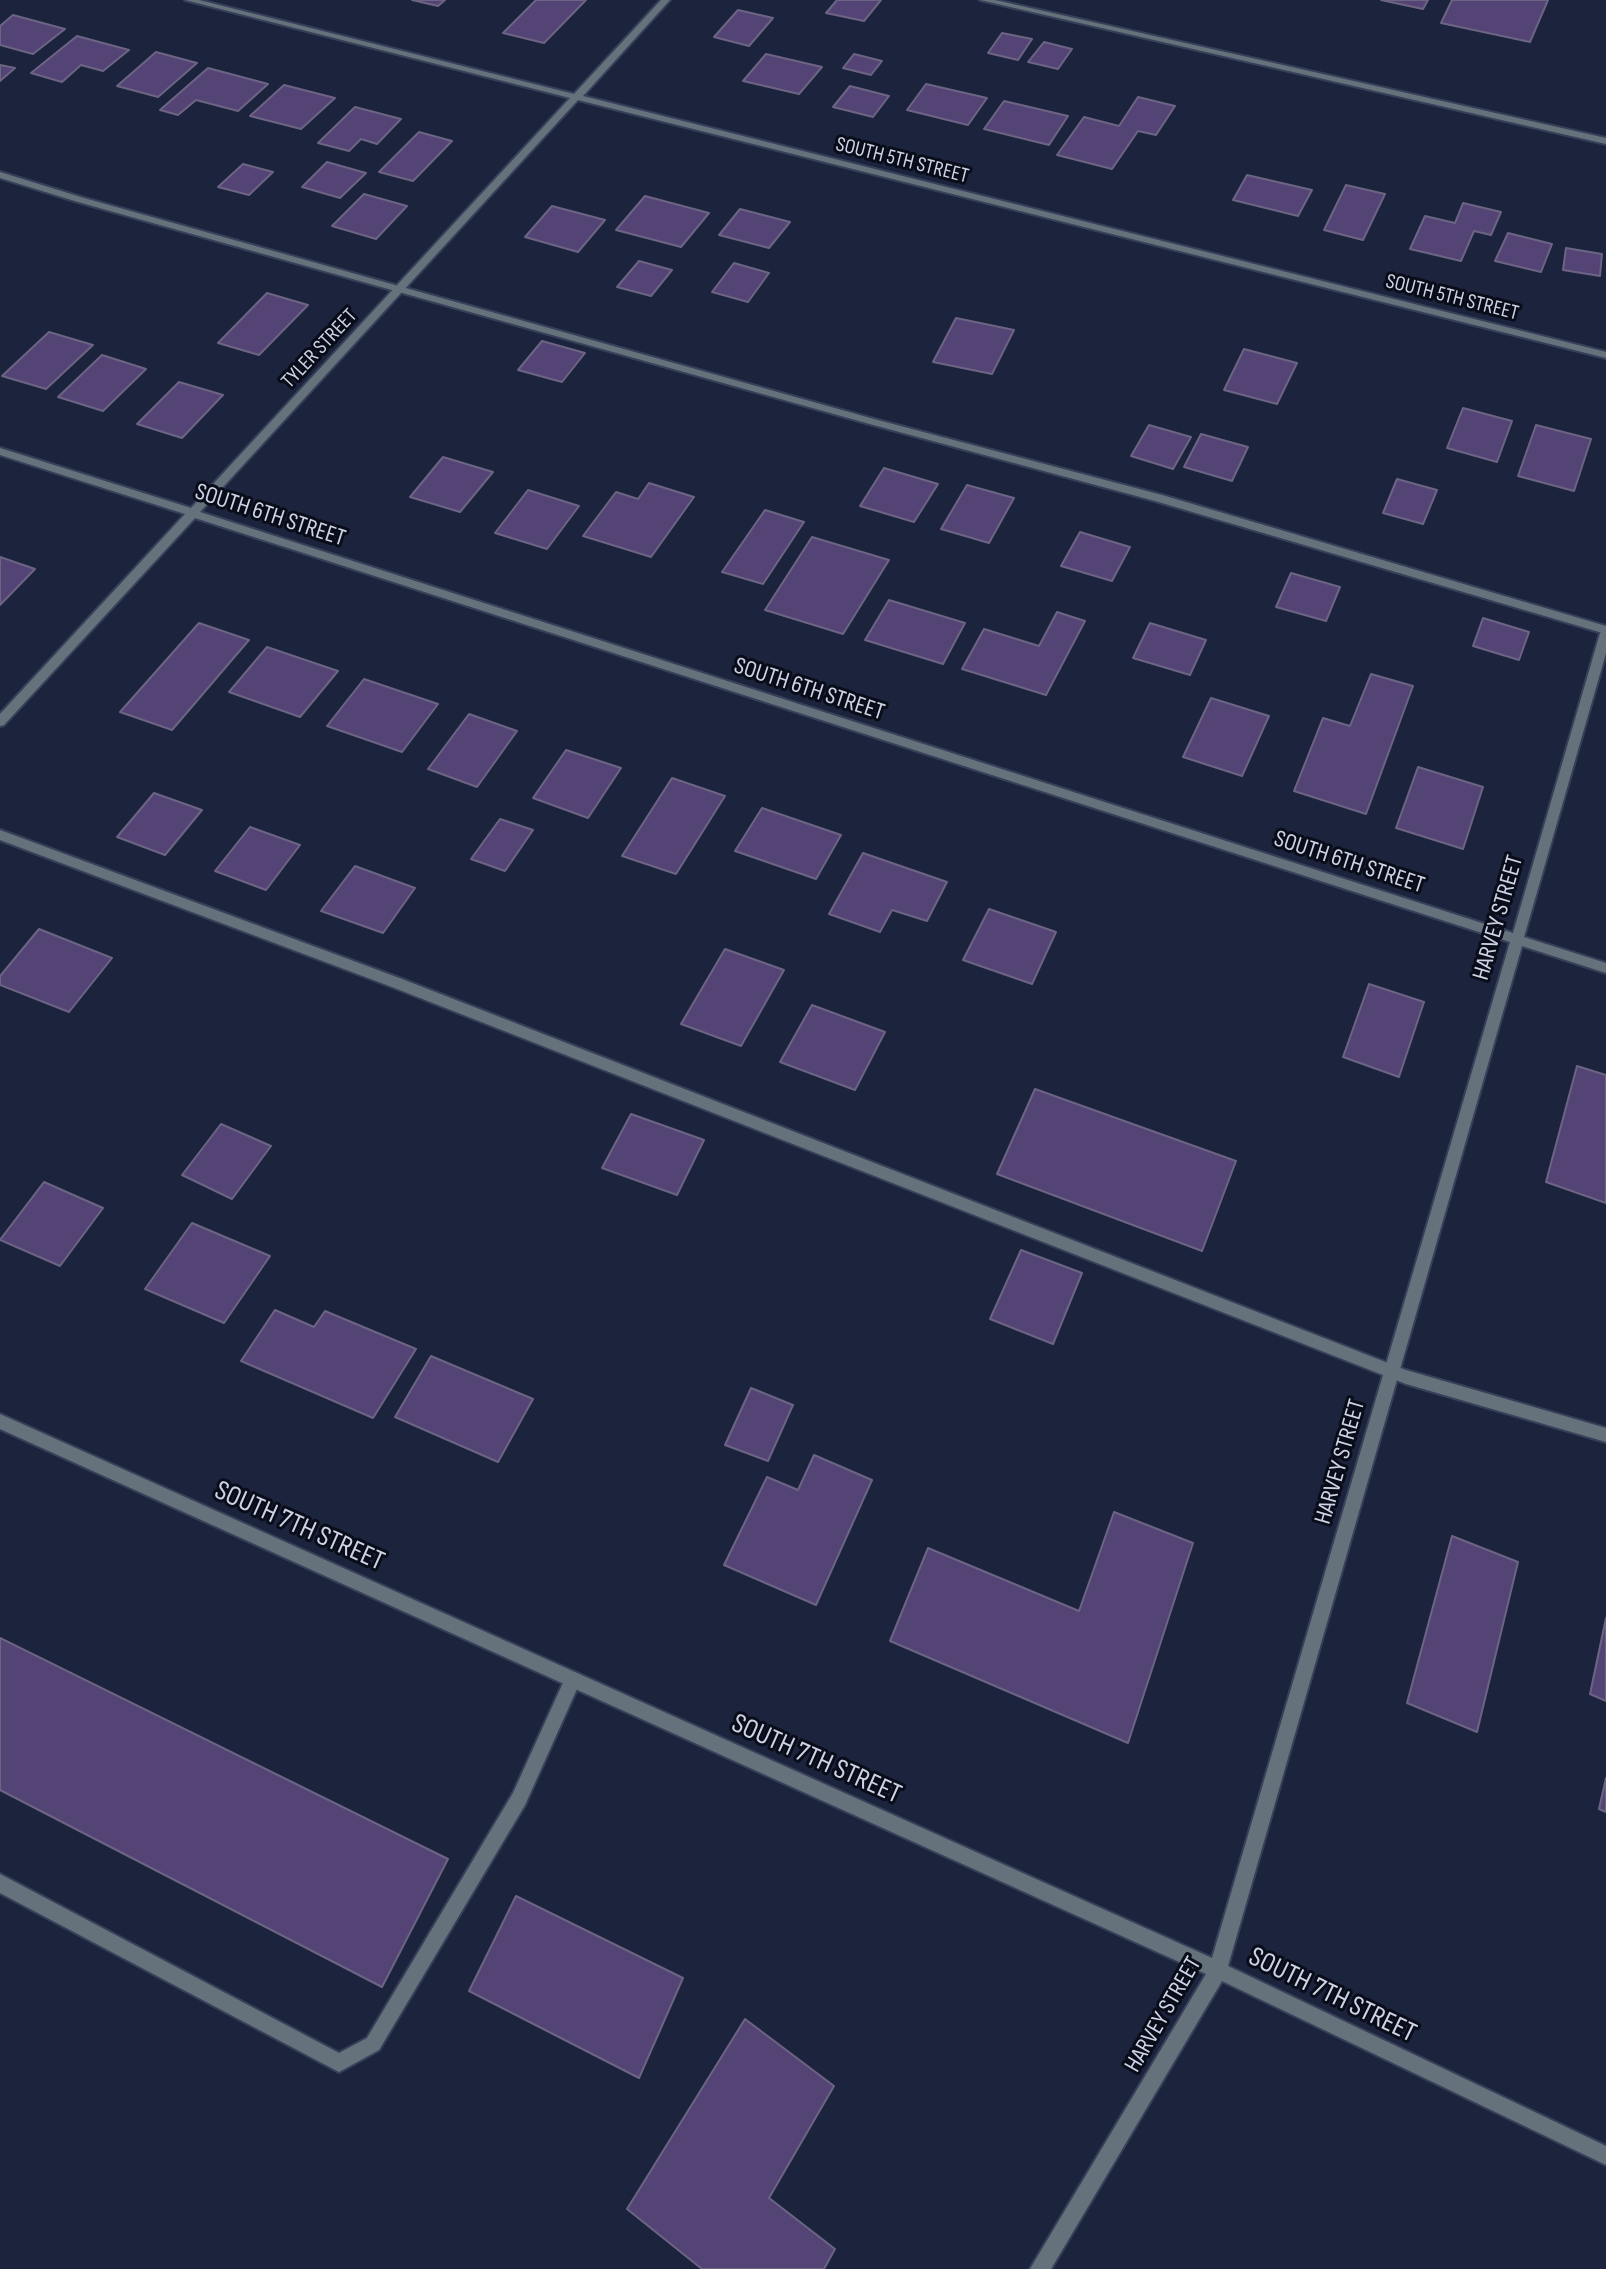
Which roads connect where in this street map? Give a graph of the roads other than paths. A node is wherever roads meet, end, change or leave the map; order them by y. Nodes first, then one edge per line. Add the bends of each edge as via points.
1 (189, 0) edge
2 (666, 0) edge
3 (984, 0) edge
4 (576, 97) junction
5 (1606, 141) edge
6 (0, 174) edge
7 (401, 289) junction
8 (1606, 355) edge
9 (0, 451) edge
10 (194, 514) junction
11 (1606, 631) edge
12 (0, 722) edge
13 (0, 835) edge
14 (1516, 939) junction
15 (1606, 968) edge
16 (1391, 1371) junction
17 (0, 1421) edge
18 (1606, 1435) edge
19 (573, 1680) junction
20 (0, 1883) edge
21 (1218, 1970) junction
22 (1606, 2156) edge
23 (1040, 2269) edge

1 - 4 street, SOUTH 5TH STREET
2 - 4 street, TYLER STREET
3 - 5 street
4 - 7 street, TYLER STREET
4 - 8 street, SOUTH 5TH STREET
6 - 7 street
7 - 10 street, TYLER STREET
7 - 11 street via 1157,498
9 - 10 street, SOUTH 6TH STREET
10 - 12 street, TYLER STREET
10 - 14 street, SOUTH 6TH STREET
11 - 14 street, HARVEY STREET
13 - 16 street via 397,983
14 - 15 street, SOUTH 6TH STREET
14 - 16 street, HARVEY STREET
16 - 18 street
16 - 21 street, HARVEY STREET
17 - 19 street, SOUTH 7TH STREET
19 - 20 street via 519,1799 373,2044 339,2063
19 - 21 street, SOUTH 7TH STREET
21 - 22 street, SOUTH 7TH STREET
21 - 23 street, HARVEY STREET

